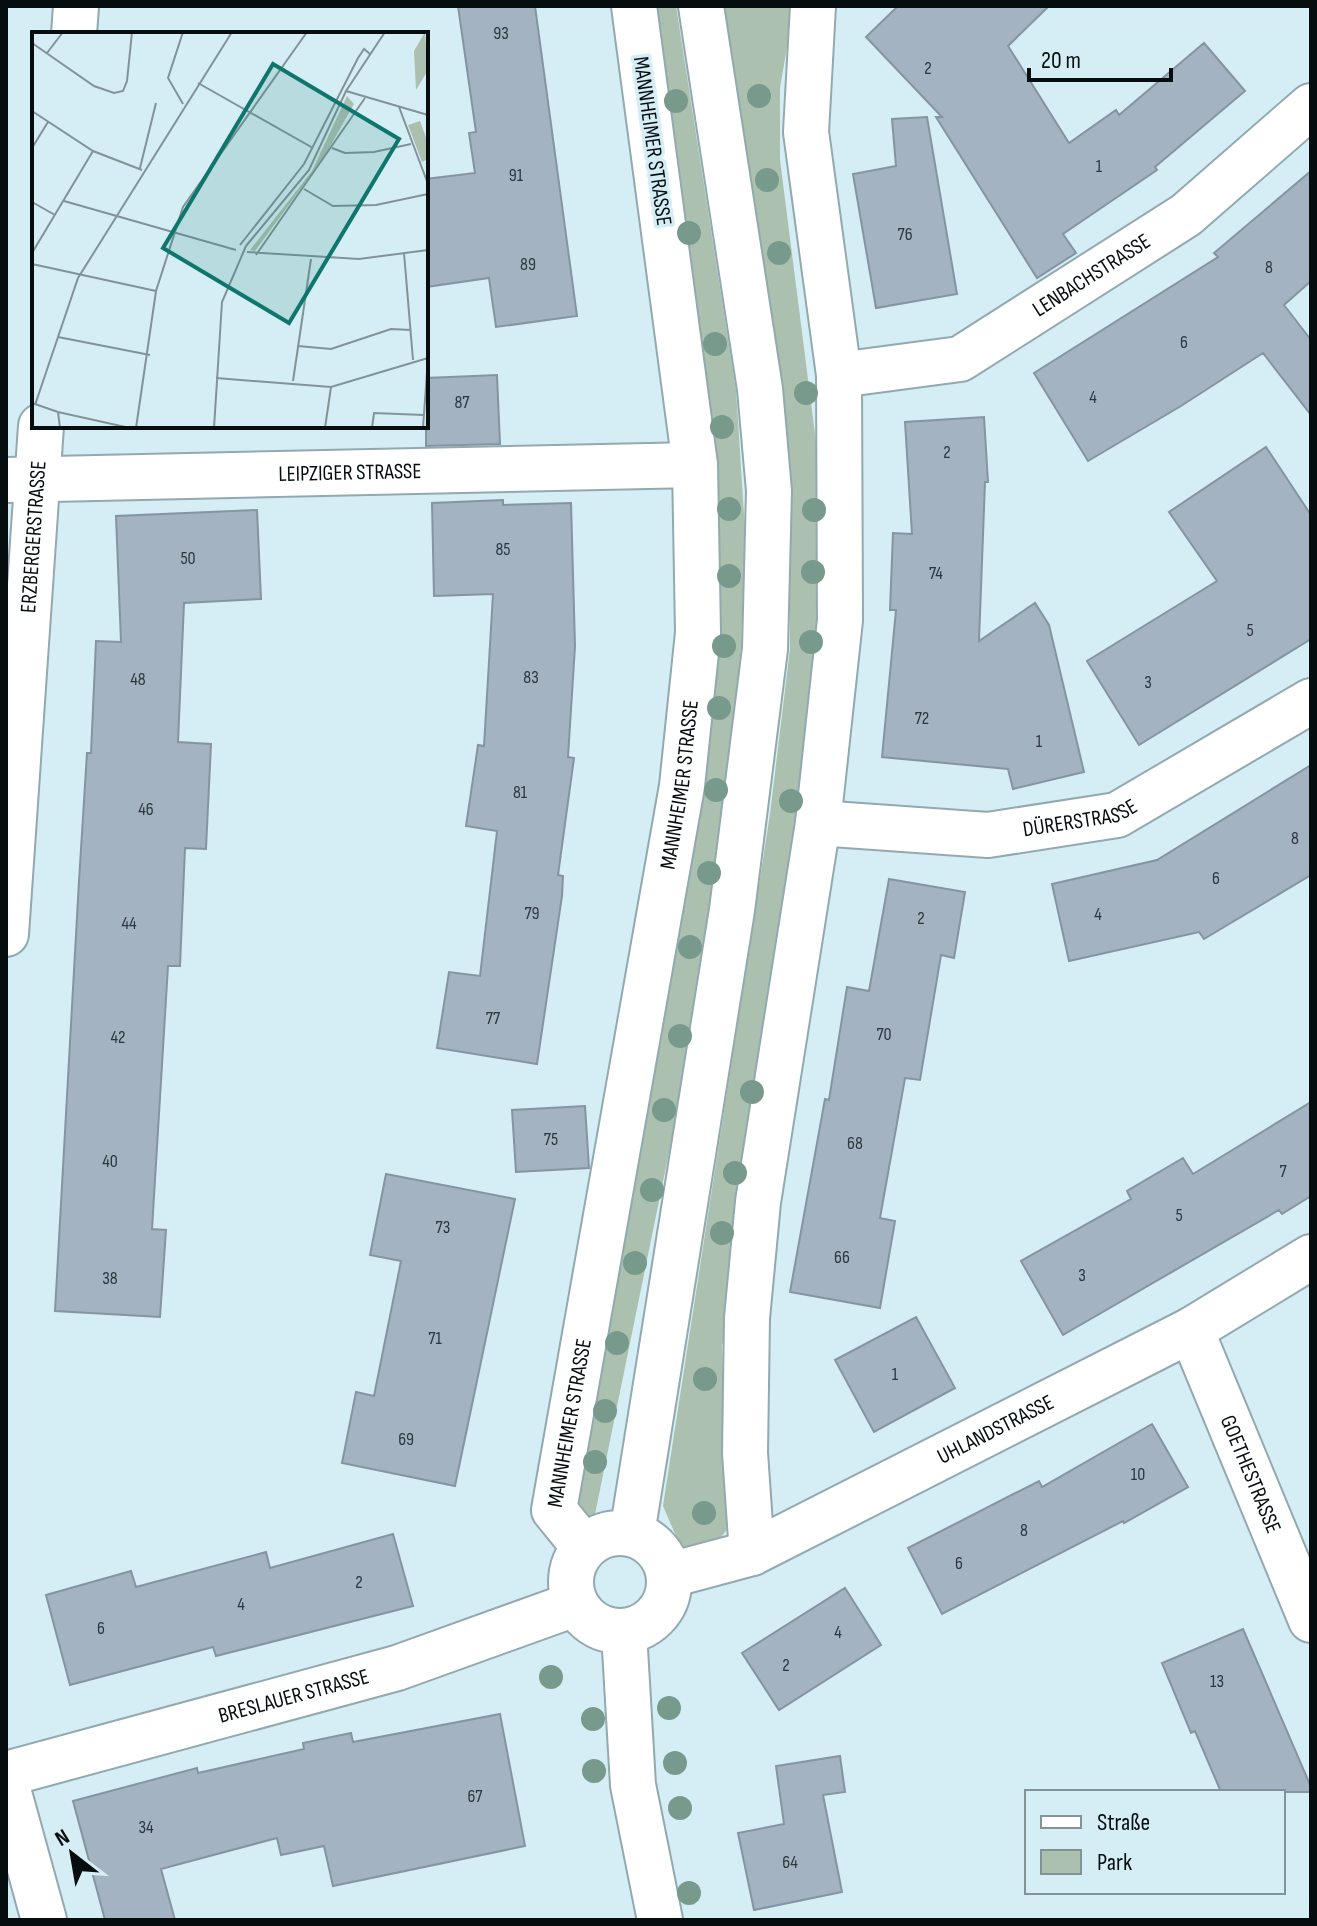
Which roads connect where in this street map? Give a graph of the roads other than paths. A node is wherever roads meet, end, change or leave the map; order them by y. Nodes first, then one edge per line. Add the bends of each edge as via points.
1 (76, 6) edge
2 (634, 6) edge
3 (701, 6) edge
4 (813, 6) edge
5 (74, 32) edge
6 (1311, 106) edge
7 (839, 375) junction
8 (40, 428) edge
9 (695, 465) junction
10 (22, 480) edge
11 (1311, 701) edge
12 (818, 823) junction
13 (6, 934) edge
14 (1311, 1257) edge
15 (1191, 1330) junction
16 (632, 1534) junction
17 (584, 1547) junction
18 (752, 1553) junction
19 (670, 1575) junction
20 (575, 1604) junction
21 (1311, 1620) edge
22 (624, 1632) junction
23 (6, 1774) edge
24 (6, 1782) edge
25 (44, 1920) edge
26 (660, 1920) edge

1 - 5 street
2 - 9 street, MANNHEIMER STRASSE
3 - 16 street via 760,389 769,491 765,649 732,910
4 - 7 street via 806,132
6 - 7 street, LENBACHSTRASSE via 1186,215 960,359
7 - 12 street via 840,620
8 - 10 street, ERZBERGERSTRASSE
9 - 10 street, LEIPZIGER STRASSE
9 - 17 street, MANNHEIMER STRASSE via 698,633 682,786 554,1510
10 - 13 street, ERZBERGERSTRASSE
11 - 12 street, DÜRERSTRASSE via 1117,815 988,835
12 - 18 street via 758,1202 747,1318 745,1453
14 - 15 street, UHLANDSTRASSE
15 - 18 street, UHLANDSTRASSE
15 - 21 street, GOETHESTRASSE
16 - 17 street via 601,1536
16 - 19 street via 655,1546
17 - 20 street via 571,1576
18 - 19 street, UHLANDSTRASSE
19 - 22 street via 669,1593 659,1613
20 - 22 street via 595,1625
20 - 23 street, BRESLAUER STRASSE via 397,1668
22 - 26 street via 633,1785
24 - 25 street

